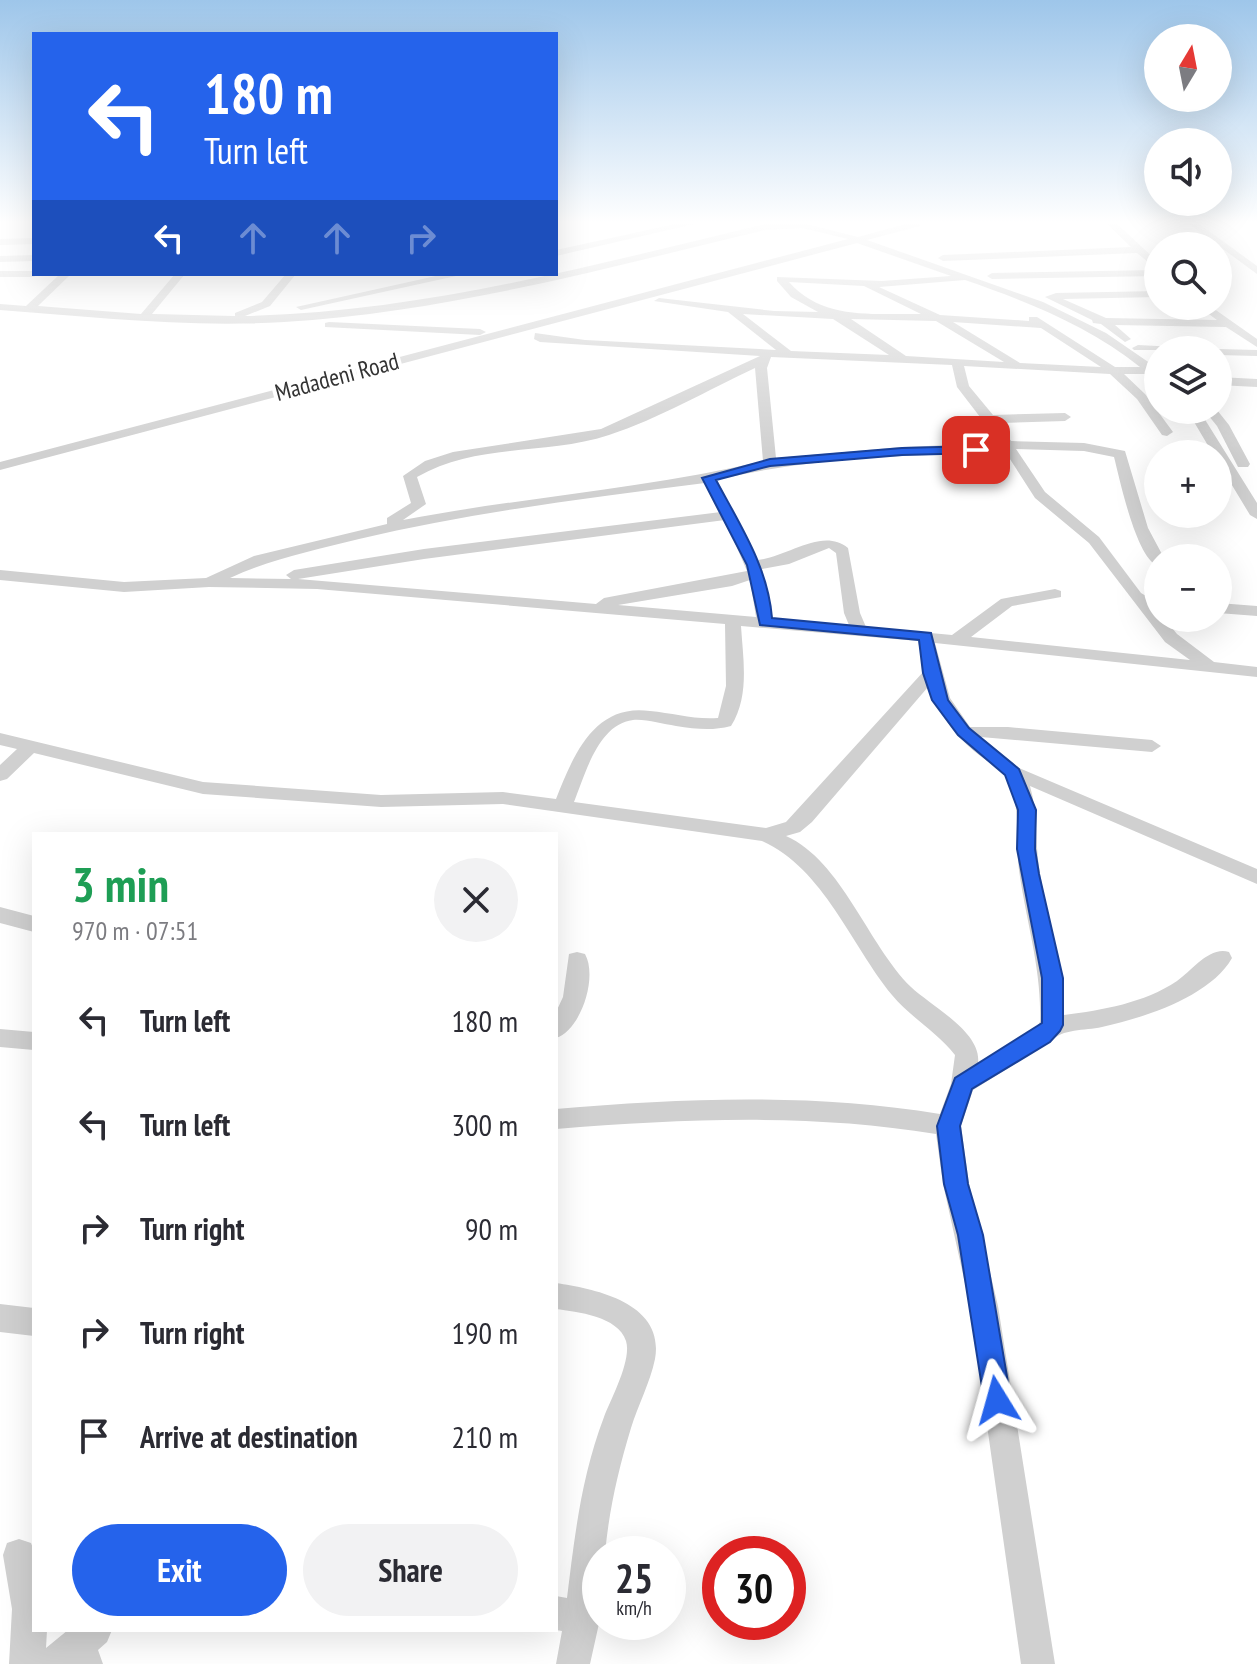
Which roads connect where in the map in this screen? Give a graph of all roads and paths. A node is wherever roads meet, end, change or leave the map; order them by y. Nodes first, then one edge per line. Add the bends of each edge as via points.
1 (40, 299) edge
2 (159, 299) edge
3 (270, 299) edge
4 (322, 299) edge
5 (444, 299) edge
6 (634, 299) edge
7 (667, 299) edge
8 (804, 299) edge
9 (896, 299) edge
10 (996, 299) edge
11 (1022, 299) edge
12 (1054, 299) edge
13 (659, 301) junction
14 (0, 307) edge
15 (29, 309) junction
16 (733, 311) junction
17 (145, 316) junction
18 (237, 316) junction
19 (832, 316) junction
20 (938, 318) junction
21 (290, 319) junction
22 (224, 320) junction
23 (1222, 320) edge
24 (1104, 321) junction
25 (1078, 324) junction
26 (1227, 324) junction
27 (1042, 325) junction
28 (504, 333) junction
29 (1257, 344) edge
30 (1138, 348) junction
31 (1144, 348) edge
32 (1232, 352) edge
33 (1257, 353) edge
34 (788, 354) junction
35 (1144, 355) edge
36 (765, 357) junction
37 (903, 359) junction
38 (957, 362) junction
39 (1144, 362) edge
40 (1020, 367) junction
41 (1144, 370) edge
42 (1112, 371) junction
43 (1232, 382) edge
44 (1257, 383) edge
45 (1065, 417) dead end
46 (990, 419) junction
47 (1202, 424) edge
48 (1221, 424) edge
49 (1167, 432) dead end
50 (1007, 447) junction
51 (770, 463) junction
52 (0, 466) edge
53 (709, 478) junction
54 (1257, 490) edge
55 (730, 515) junction
56 (1257, 515) edge
57 (351, 535) junction
58 (1149, 544) edge
59 (756, 569) junction
60 (0, 575) edge
61 (209, 582) junction
62 (259, 582) junction
63 (1055, 594) dead end
64 (1144, 598) edge
65 (594, 608) junction
66 (1232, 609) edge
67 (1257, 611) edge
68 (733, 620) junction
69 (765, 622) junction
70 (859, 629) junction
71 (1168, 632) edge
72 (926, 637) junction
73 (956, 640) junction
74 (1208, 665) junction
75 (1257, 672) edge
76 (931, 673) junction
77 (964, 732) junction
78 (0, 739) edge
79 (1152, 746) dead end
80 (29, 748) junction
81 (1013, 772) junction
82 (0, 775) edge
83 (563, 806) junction
84 (766, 835) junction
85 (1257, 877) edge
86 (0, 915) edge
87 (32, 923) edge
88 (1221, 958) dead end
89 (577, 960) dead end
90 (1052, 1025) junction
91 (558, 1027) edge
92 (0, 1038) edge
93 (32, 1041) edge
94 (963, 1084) junction
95 (558, 1119) edge
96 (948, 1126) junction
97 (558, 1296) edge
98 (0, 1318) edge
99 (32, 1322) edge
100 (18, 1555) edge
101 (570, 1615) edge
102 (26, 1664) edge
103 (573, 1664) edge
104 (1038, 1664) edge

1 - 15 street
2 - 17 street
3 - 18 street
4 - 18 street
5 - 21 street
6 - 28 street, Madadeni Road
7 - 13 street
8 - 19 street
9 - 20 street
10 - 27 street
11 - 25 street
12 - 24 street
13 - 16 street
13 - 36 street via 537,337
14 - 15 street
15 - 17 street
16 - 19 street
16 - 34 street
17 - 22 street
18 - 22 street
19 - 20 street
19 - 37 street
20 - 27 street
20 - 40 street
21 - 22 street
21 - 28 street via 312,325
23 - 26 street
24 - 25 street
24 - 26 street
24 - 30 street
25 - 39 street
26 - 29 street
27 - 42 street
28 - 52 street, Madadeni Road
30 - 31 street
30 - 35 street
32 - 33 street
34 - 36 street
34 - 37 street
36 - 51 street
36 - 57 street via 605,432 470,453 431,465 410,476 419,499 415,508
37 - 38 street
38 - 40 street
38 - 46 street via 963,387
40 - 42 street
41 - 42 street
42 - 49 street via 1151,407
43 - 44 street
45 - 46 street
46 - 50 street
47 - 56 street
48 - 54 street
50 - 51 street
50 - 58 street via 1084,447 1120,454
50 - 64 street via 1045,501 1094,540 1128,590
51 - 53 street
53 - 55 street
53 - 57 street via 514,504
55 - 59 street
55 - 62 street via 424,554
57 - 61 street via 259,559
59 - 65 street via 732,581
59 - 69 street
59 - 70 street via 825,543 838,546
60 - 61 street via 124,587
61 - 62 street
62 - 65 street
63 - 73 street via 1007,602
65 - 68 street
66 - 67 street
68 - 69 street
68 - 83 street via 733,687 725,722 620,718 583,755
69 - 70 street
70 - 72 street
71 - 74 street
72 - 73 street
72 - 76 street
73 - 74 street
74 - 75 street
76 - 77 street via 940,700
76 - 84 street via 805,817 793,827
77 - 79 street
77 - 81 street
78 - 80 street
80 - 82 street
80 - 83 street via 203,788 381,801 503,798
81 - 85 street
81 - 90 street via 1027,810 1029,874 1053,978
83 - 84 street
84 - 94 street via 813,867 902,992 947,1028 967,1053
86 - 87 street
88 - 90 street via 1178,991 1140,1008 1098,1021
89 - 91 street via 577,997
90 - 94 street
92 - 93 street
94 - 96 street
95 - 96 street via 675,1109 828,1111
96 - 104 street via 984,1306
97 - 101 street via 621,1315 636,1327 642,1341 641,1359 595,1497
98 - 99 street
100 - 102 street via 32,1621
101 - 103 street

